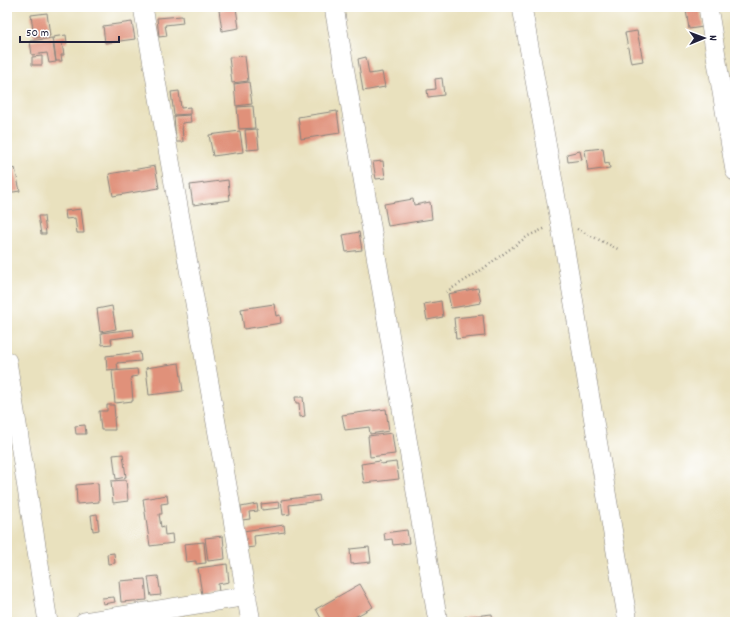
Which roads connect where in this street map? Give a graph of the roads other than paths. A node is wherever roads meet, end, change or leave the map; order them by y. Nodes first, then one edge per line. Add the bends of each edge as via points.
1 (143, 7) edge
2 (334, 7) edge
3 (522, 7) edge
4 (708, 7) edge
5 (735, 171) edge
6 (7, 361) edge
7 (247, 596) junction
8 (48, 622) edge
9 (84, 622) edge
10 (251, 622) edge
11 (438, 622) edge
12 (628, 622) edge

1 - 7 street
2 - 11 street
3 - 12 street
4 - 5 street
6 - 8 street
7 - 9 street
7 - 10 street

